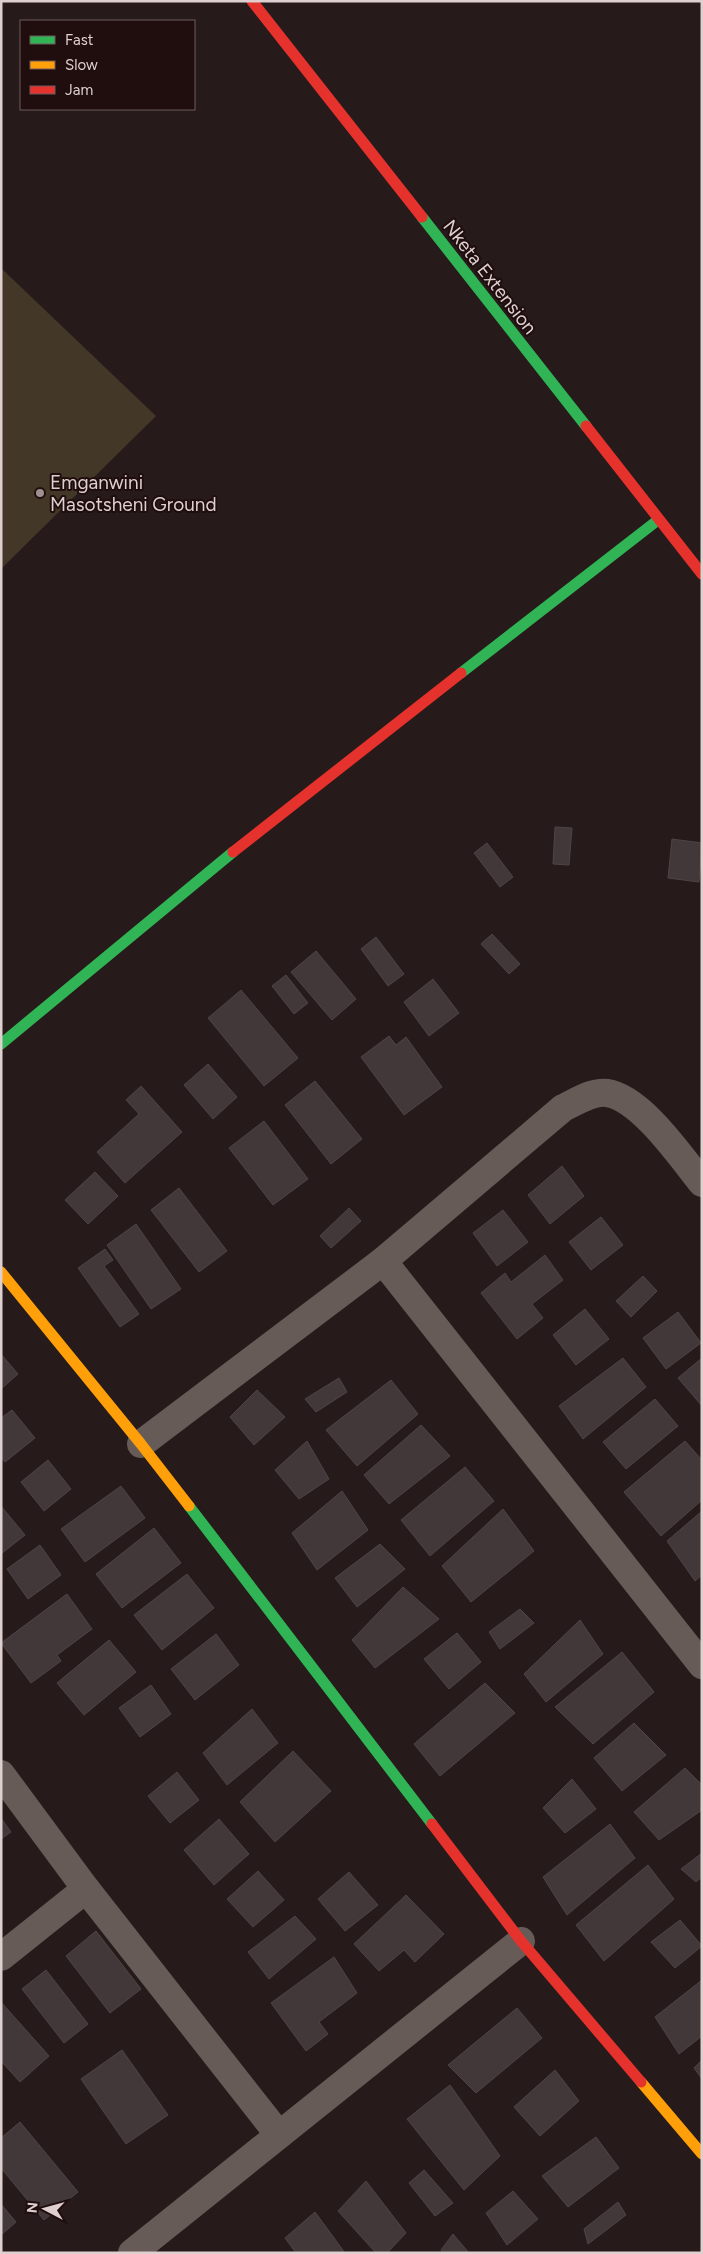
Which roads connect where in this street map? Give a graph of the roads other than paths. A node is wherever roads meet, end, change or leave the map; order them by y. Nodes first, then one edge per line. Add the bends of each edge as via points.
1 (252, 1) edge
2 (658, 520) junction
3 (702, 574) edge
4 (1, 1044) edge
5 (702, 1183) edge
6 (383, 1261) junction
7 (1, 1272) edge
8 (141, 1444) junction
9 (702, 1665) edge
10 (1, 1774) edge
11 (86, 1889) junction
12 (521, 1941) junction
13 (1, 1957) edge
14 (279, 2134) junction
15 (702, 2154) edge
16 (132, 2253) edge

1 - 2 street, Nketa Extension
2 - 3 street, Nketa Extension
2 - 4 street via 262,828
5 - 6 street via 657,1127 630,1103 607,1093 589,1096 563,1108
6 - 8 street
6 - 9 street
7 - 8 street
8 - 12 street
10 - 11 street
11 - 13 street
11 - 14 street
12 - 14 street
12 - 15 street
14 - 16 street

